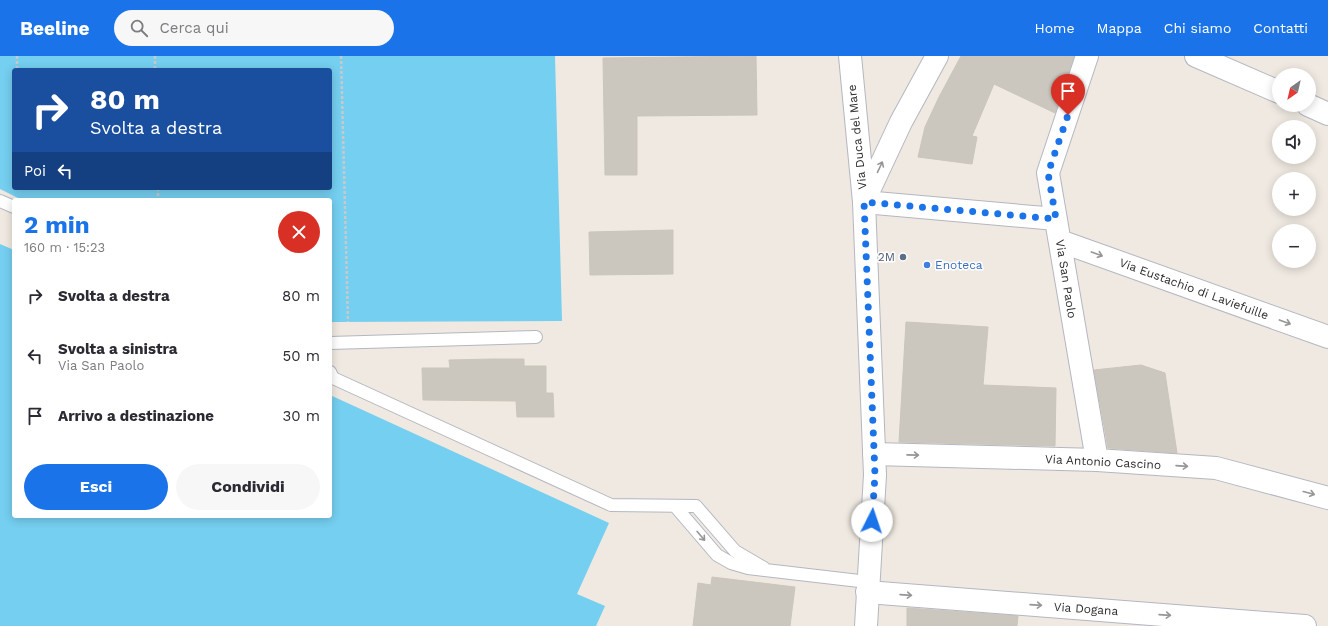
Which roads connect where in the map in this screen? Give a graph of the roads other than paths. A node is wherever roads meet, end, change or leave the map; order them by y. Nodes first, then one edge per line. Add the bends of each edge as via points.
1 (850, 56) edge
2 (937, 56) edge
3 (1086, 56) edge
4 (1196, 56) edge
5 (1272, 89) edge
6 (1316, 109) edge
7 (1328, 114) edge
8 (0, 201) edge
9 (864, 202) junction
10 (12, 206) edge
11 (1056, 219) junction
12 (1060, 241) junction
13 (536, 337) dead end
14 (1328, 337) edge
15 (332, 343) edge
16 (332, 376) edge
17 (874, 454) junction
18 (1097, 460) junction
19 (1328, 498) edge
20 (675, 506) junction
21 (764, 568) junction
22 (868, 587) junction
23 (866, 626) edge
24 (1305, 626) edge

1 - 9 street, Via Duca del Mare
9 -> 2 street via 901,122
3 - 11 street, Via San Paolo via 1048,173
4 - 5 street
6 - 7 street
8 - 10 lane
9 - 11 street
9 - 17 street, Via Duca del Mare
11 - 12 street, Via San Paolo
12 -> 14 street, Via Eustachio di Laviefuille
12 - 18 street, Via San Paolo
13 - 15 lane
16 - 20 lane via 611,505
17 -> 18 street, Via Antonio Cascino
17 - 22 street, Via Duca del Mare
18 -> 19 street, Via Antonio Cascino via 1216,468
20 - 21 lane via 696,506 735,551
20 -> 21 lane via 717,555 748,568
21 - 22 lane
22 - 23 street, Via Duca del Mare
22 -> 24 street, Via Dogana

